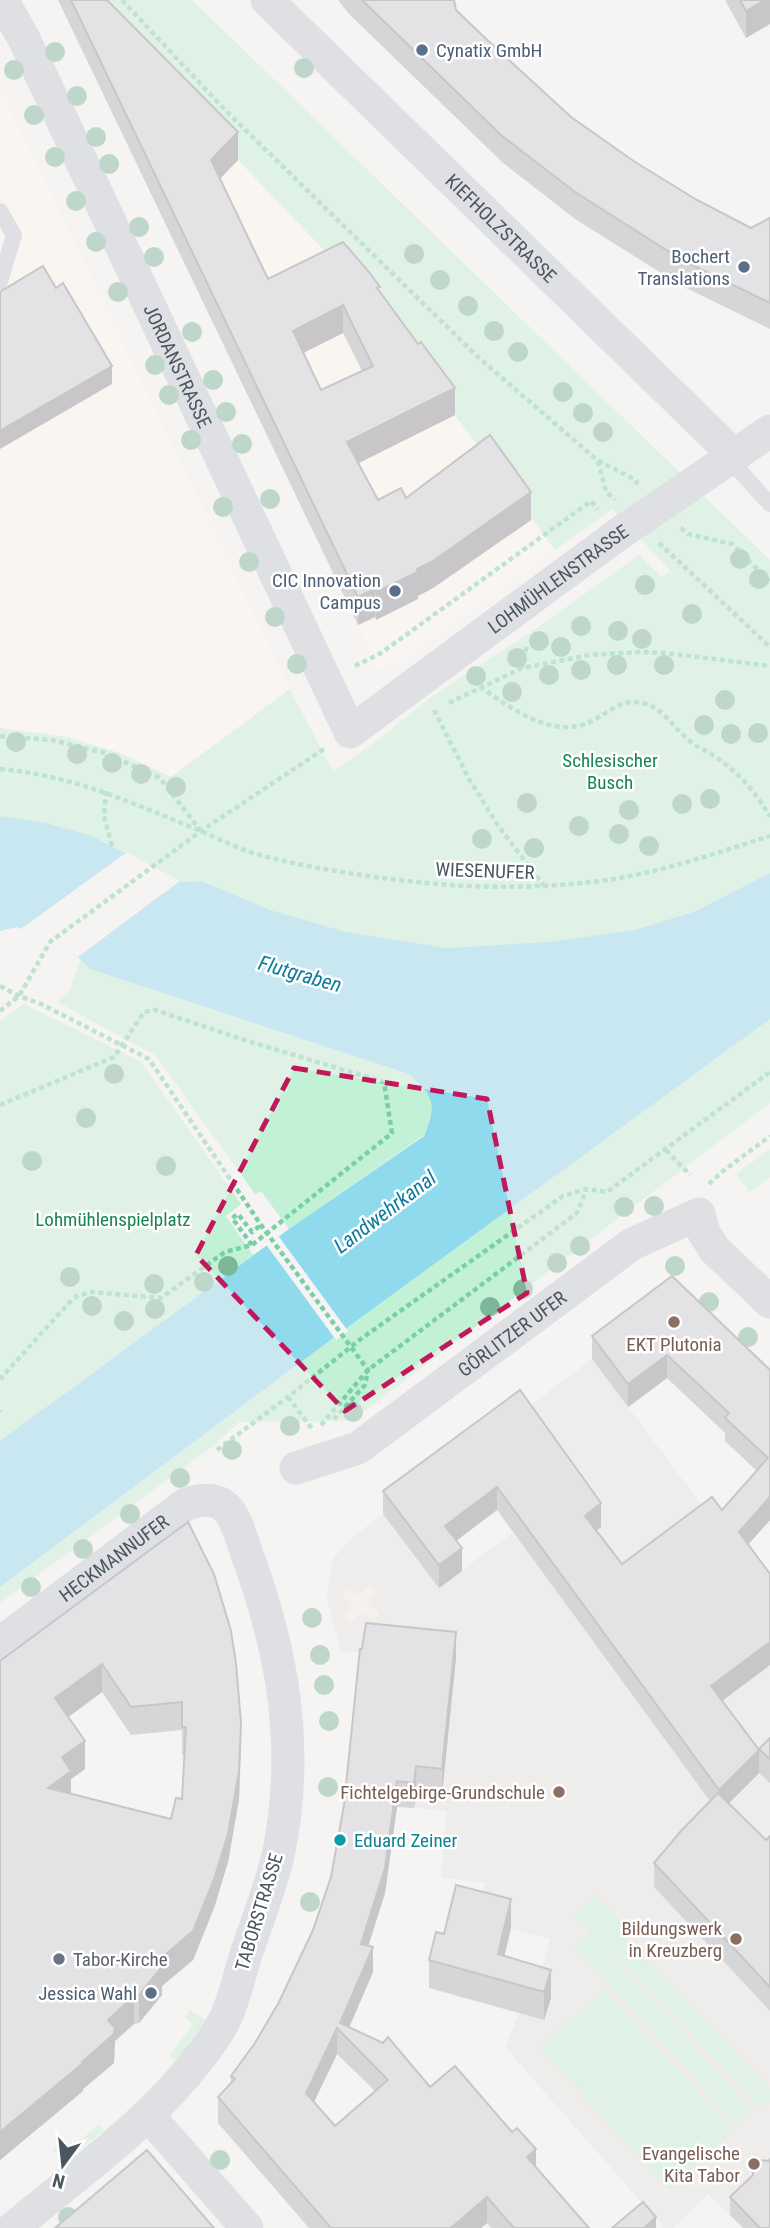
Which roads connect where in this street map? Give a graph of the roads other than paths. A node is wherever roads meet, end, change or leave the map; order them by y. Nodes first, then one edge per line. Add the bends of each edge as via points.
1 (2, 0) edge
2 (267, 0) edge
3 (0, 211) edge
4 (0, 282) edge
5 (770, 431) edge
6 (735, 456) junction
7 (770, 505) edge
8 (350, 732) joint
9 (770, 1302) edge
10 (296, 1468) dead end
11 (232, 1512) joint
12 (0, 1643) edge
13 (148, 2115) junction
14 (13, 2228) edge
15 (247, 2228) edge

1 - 8 street, JORDANSTRASSE
2 - 6 street, KIEFHOLZSTRASSE
3 - 4 lane via 14,235
5 - 6 street, LOHMÜHLENSTRASSE
6 - 7 lane via 738,468
6 - 8 street, LOHMÜHLENSTRASSE via 621,533
9 - 10 street, GÖRLITZER UFER via 715,1250 699,1214 632,1244 358,1448
11 - 12 street, HECKMANNUFER via 221,1503 202,1499 186,1504
11 - 13 street, TABORSTRASSE via 261,1593 282,1675 289,1758 284,1822 267,1897 226,2018 179,2085
13 - 14 street, TABORSTRASSE
13 - 15 street

